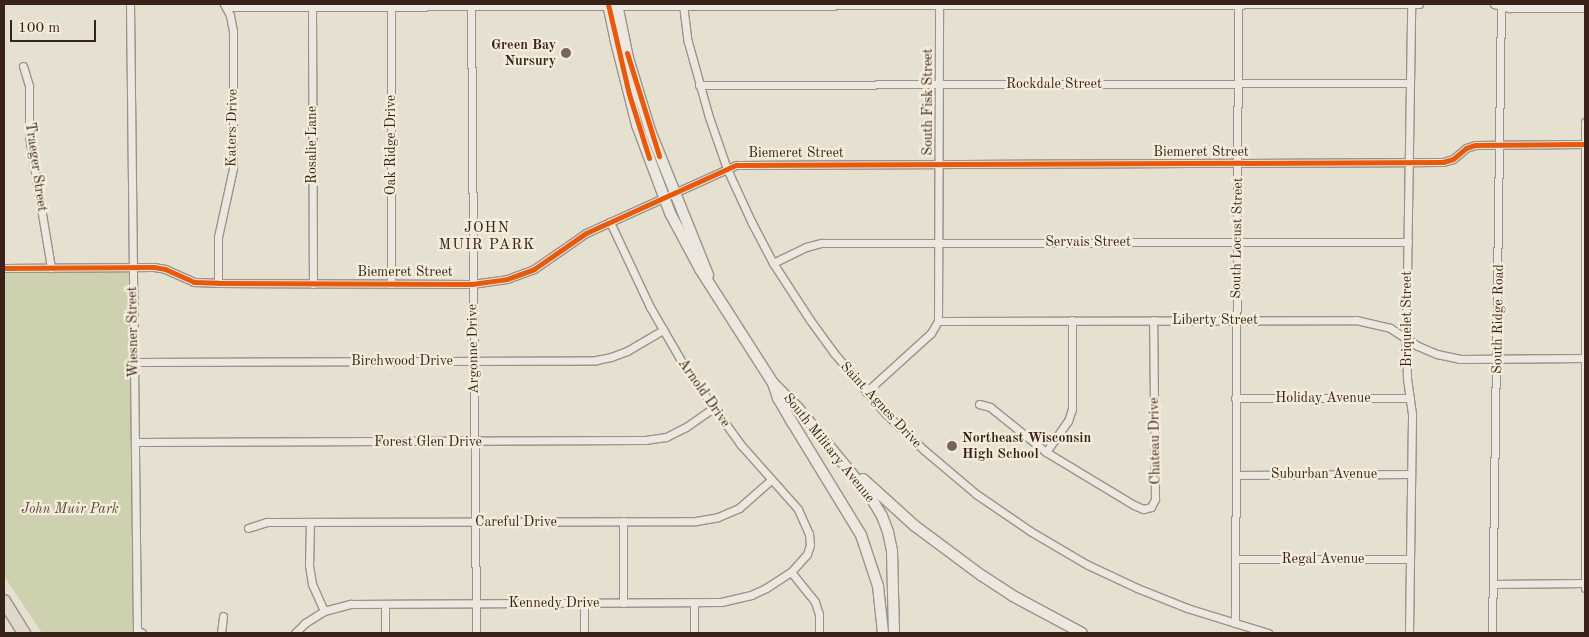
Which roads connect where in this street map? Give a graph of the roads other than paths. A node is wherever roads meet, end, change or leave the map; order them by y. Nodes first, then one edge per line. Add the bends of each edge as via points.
1 (130, 4) edge
2 (1238, 4) edge
3 (1411, 4) edge
4 (1419, 4) edge
5 (1499, 4) edge
6 (471, 5) edge
7 (613, 5) edge
8 (683, 5) edge
9 (939, 5) edge
10 (225, 6) edge
11 (391, 6) junction
12 (312, 7) junction
13 (1585, 8) edge
14 (23, 66) dead end
15 (1410, 83) junction
16 (940, 84) junction
17 (1239, 84) junction
18 (699, 85) junction
19 (1585, 122) edge
20 (1500, 144) junction
21 (1585, 144) edge
22 (1238, 163) junction
23 (1409, 163) junction
24 (940, 164) junction
25 (728, 169) junction
26 (668, 194) junction
27 (610, 222) junction
28 (1237, 242) junction
29 (1408, 242) junction
30 (940, 243) junction
31 (773, 263) junction
32 (133, 267) junction
33 (4, 268) edge
34 (51, 268) junction
35 (218, 283) junction
36 (313, 284) junction
37 (392, 284) junction
38 (472, 284) junction
39 (1072, 320) junction
40 (1153, 320) junction
41 (1236, 320) junction
42 (938, 321) junction
43 (663, 330) junction
44 (1406, 339) junction
45 (1585, 358) edge
46 (1497, 359) junction
47 (474, 361) junction
48 (134, 362) junction
49 (772, 383) junction
50 (866, 392) junction
51 (1236, 398) junction
52 (1410, 398) junction
53 (979, 404) dead end
54 (713, 408) junction
55 (1585, 433) edge
56 (474, 441) junction
57 (135, 442) junction
58 (1046, 452) junction
59 (846, 467) junction
60 (1236, 474) junction
61 (1411, 474) junction
62 (771, 480) junction
63 (1585, 508) edge
64 (623, 521) junction
65 (310, 522) junction
66 (475, 522) junction
67 (248, 528) dead end
68 (807, 554) joint
69 (1236, 559) junction
70 (1410, 559) junction
71 (791, 572) junction
72 (1585, 583) edge
73 (1493, 584) junction
74 (1585, 588) edge
75 (879, 590) junction
76 (893, 590) junction
77 (4, 601) edge
78 (584, 603) junction
79 (623, 603) junction
80 (694, 603) junction
81 (385, 604) junction
82 (476, 604) junction
83 (324, 611) junction
84 (223, 616) dead end
85 (1235, 623) junction
86 (140, 632) edge
87 (24, 633) edge
88 (221, 633) edge
89 (295, 633) edge
90 (385, 633) edge
91 (476, 633) edge
92 (584, 633) edge
93 (694, 633) edge
94 (819, 633) edge
95 (883, 633) edge
96 (894, 633) edge
97 (1082, 633) edge
98 (1268, 633) edge
99 (1409, 633) edge
100 (1492, 633) edge

1 - 32 street, Wiesner Street
2 - 3 street
2 - 9 street
2 - 17 street, South Locust Street
3 - 4 street
3 - 15 street, Briquelet Street
5 - 13 street via 1509,8
5 - 20 street, South Ridge Road
6 - 7 street
6 - 11 street
6 - 38 street, Argonne Drive
7 - 8 street
7 - 26 main road, South Military Avenue
8 - 9 street
8 - 18 street, Saint Agnes Drive
9 - 16 street, South Fisk Street
10 - 12 street
10 - 35 street, Katers Drive via 233,31 233,168 218,237
11 - 12 street
11 - 37 street, Oak Ridge Drive
12 - 36 street, Rosalie Lane
14 - 34 street, Traeger Street via 29,86 29,136
15 - 17 street, Rockdale Street
15 - 23 street, Briquelet Street
16 - 17 street, Rockdale Street
16 - 18 street, Rockdale Street
16 - 24 street, South Fisk Street
17 - 22 street, South Locust Street
18 - 25 street, Saint Agnes Drive
19 - 21 street
20 - 21 street, Biemeret Street
20 - 23 street, Biemeret Street via 1475,145 1442,162
20 - 46 street, South Ridge Road
21 - 45 street
22 - 23 street, Biemeret Street
22 - 24 street, Biemeret Street
22 - 28 street, South Locust Street
23 - 29 street, Briquelet Street
24 - 25 street, Biemeret Street via 736,165
24 - 30 street, South Fisk Street
25 - 26 street, Biemeret Street
25 - 31 street, Saint Agnes Drive
26 - 27 street, Biemeret Street
26 - 49 main road, South Military Avenue via 703,259 709,281
27 - 38 street, Biemeret Street via 586,233 534,269 507,279
27 - 43 street, Arnold Drive
28 - 29 street, Servais Street
28 - 30 street, Servais Street
28 - 41 street, South Locust Street
29 - 44 street, Briquelet Street
30 - 31 street, Servais Street via 821,243
30 - 42 street, South Fisk Street
31 - 50 street, Saint Agnes Drive via 810,320
32 - 34 street, Biemeret Street
32 - 35 street, Biemeret Street via 165,269 194,282
32 - 48 street, Wiesner Street
33 - 34 street, Biemeret Street
35 - 36 street, Biemeret Street
36 - 37 street, Biemeret Street
37 - 38 street, Biemeret Street
38 - 47 street, Argonne Drive
39 - 40 street, Liberty Street
39 - 42 street, Liberty Street
39 - 58 street via 1072,409 1068,421
40 - 41 street, Liberty Street
40 - 58 street, Chateau Drive via 1155,500 1151,507 1143,509 1134,505
41 - 44 street, Liberty Street via 1356,320 1378,324
41 - 51 street, South Locust Street
42 - 50 street via 931,333
43 - 47 street, Birchwood Drive via 611,358
43 - 54 street, Arnold Drive
44 - 46 street, Liberty Street via 1436,354 1460,359
44 - 52 street, Briquelet Street
45 - 46 street, Liberty Street
45 - 55 street
46 - 73 street, South Ridge Road
47 - 48 street, Birchwood Drive
47 - 56 street, Argonne Drive
48 - 57 street, Wiesner Street
49 - 59 main road, South Military Avenue via 795,404
49 - 75 main road, South Military Avenue via 861,535
50 - 85 street, Saint Agnes Drive via 924,450 976,494 1030,531 1088,565 1137,588
51 - 52 street, Holiday Avenue
51 - 60 street, South Locust Street
52 - 61 street, Briquelet Street
53 - 58 street, Chateau Drive via 990,408
54 - 56 street, Forest Glen Drive via 666,437 645,440
54 - 62 street, Arnold Drive
55 - 63 street
56 - 57 street, Forest Glen Drive
56 - 66 street, Argonne Drive
57 - 86 street, Wiesner Street
59 - 76 main road, South Military Avenue via 872,499 886,524 892,546
59 - 97 main road via 925,534 981,576
60 - 61 street, Suburban Avenue
60 - 69 street, South Locust Street
61 - 70 street, Briquelet Street
62 - 64 street, Careful Drive via 739,508 718,517 696,521
62 - 68 street, Arnold Drive via 798,509 809,534
63 - 72 street
64 - 66 street, Careful Drive
64 - 79 street
65 - 66 street, Careful Drive
65 - 67 street, Careful Drive via 267,522
65 - 83 street via 309,565 312,584
66 - 82 street, Argonne Drive
68 - 71 street, Kennedy Drive
69 - 70 street, Regal Avenue
69 - 85 street, South Locust Street
70 - 99 street, Briquelet Street
71 - 80 street, Kennedy Drive via 751,595 721,602
71 - 94 street via 815,602
72 - 73 street
72 - 74 street
73 - 100 street, South Ridge Road
75 - 76 street
75 - 95 main road, South Military Avenue
76 - 96 main road, South Military Avenue
77 - 87 highway
78 - 79 street, Kennedy Drive
78 - 82 street, Kennedy Drive
78 - 92 street
79 - 80 street, Kennedy Drive
80 - 93 street
81 - 82 street, Kennedy Drive
81 - 83 street, Kennedy Drive via 352,604
81 - 90 street
82 - 91 street, Argonne Drive
83 - 89 street, Kennedy Drive
84 - 88 street
85 - 98 street, Saint Agnes Drive

